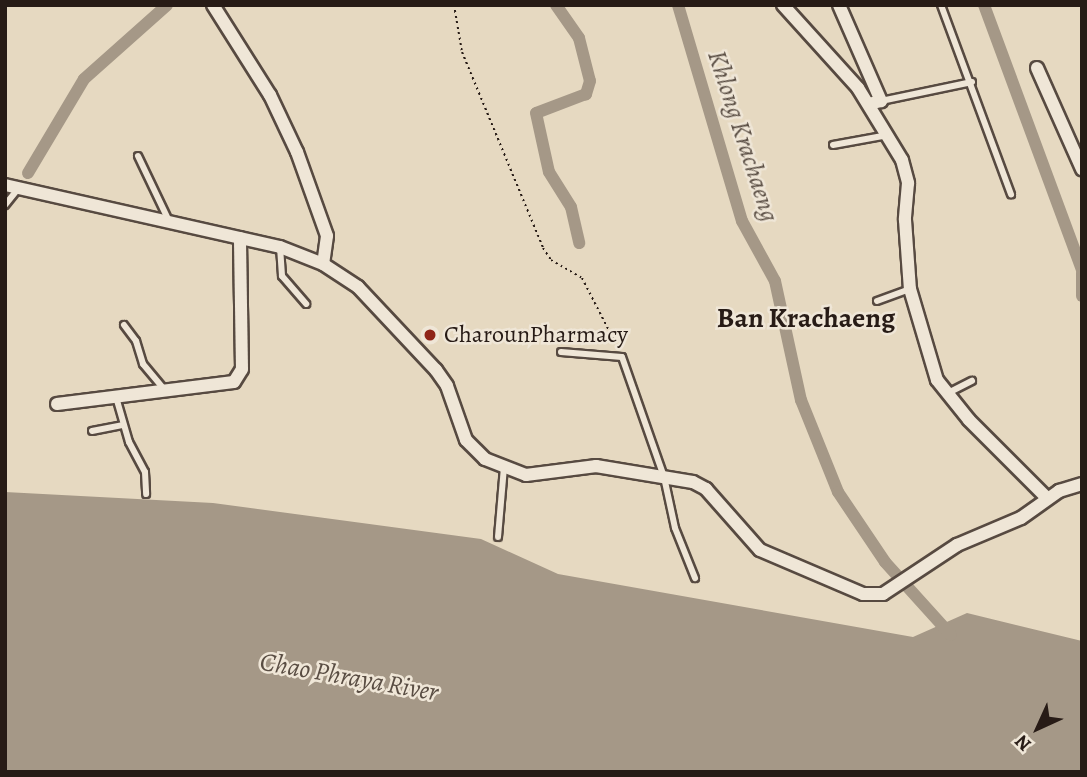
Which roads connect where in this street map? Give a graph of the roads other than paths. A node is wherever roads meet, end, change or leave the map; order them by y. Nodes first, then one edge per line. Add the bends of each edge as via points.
1 (213, 5) edge
2 (783, 5) edge
3 (839, 5) edge
4 (941, 5) edge
5 (1037, 68) dead end
6 (972, 82) junction
7 (875, 103) junction
8 (890, 135) junction
9 (833, 145) dead end
10 (138, 156) dead end
11 (1082, 170) edge
12 (13, 187) edge
13 (1011, 194) dead end
14 (5, 205) edge
15 (170, 223) junction
16 (240, 238) junction
17 (279, 247) junction
18 (323, 264) junction
19 (910, 289) junction
20 (877, 301) dead end
21 (306, 304) dead end
22 (124, 325) dead end
23 (561, 352) dead end
24 (972, 381) dead end
25 (167, 392) junction
26 (946, 394) junction
27 (116, 397) junction
28 (57, 404) dead end
29 (123, 425) junction
30 (92, 431) dead end
31 (504, 467) junction
32 (664, 477) junction
33 (1082, 484) edge
34 (146, 494) dead end
35 (1047, 498) junction
36 (498, 537) dead end
37 (695, 578) dead end

1 - 18 street via 270,95 297,152 325,229
2 - 7 street
3 - 7 street
4 - 6 lane
5 - 11 street
6 - 7 lane
6 - 13 lane
7 - 8 street
8 - 9 lane
8 - 19 street via 908,183 905,220
10 - 15 lane
12 - 14 lane
12 - 15 street
15 - 16 street
16 - 17 street
16 - 25 street via 239,377 218,387
17 - 18 street
17 - 21 lane via 282,276
18 - 31 street via 358,287 426,360 446,386 475,453
19 - 20 lane
19 - 26 street via 927,358
22 - 25 lane via 136,341 143,364
23 - 32 lane via 622,357
24 - 26 lane
25 - 27 street
26 - 35 street
27 - 28 street
27 - 29 lane
29 - 30 lane
29 - 34 lane via 142,464
31 - 32 street via 540,475 607,467
31 - 36 lane
32 - 35 street via 706,489 741,533 779,561 863,594 883,594 970,538 1021,518
32 - 37 lane via 669,512
33 - 35 street

